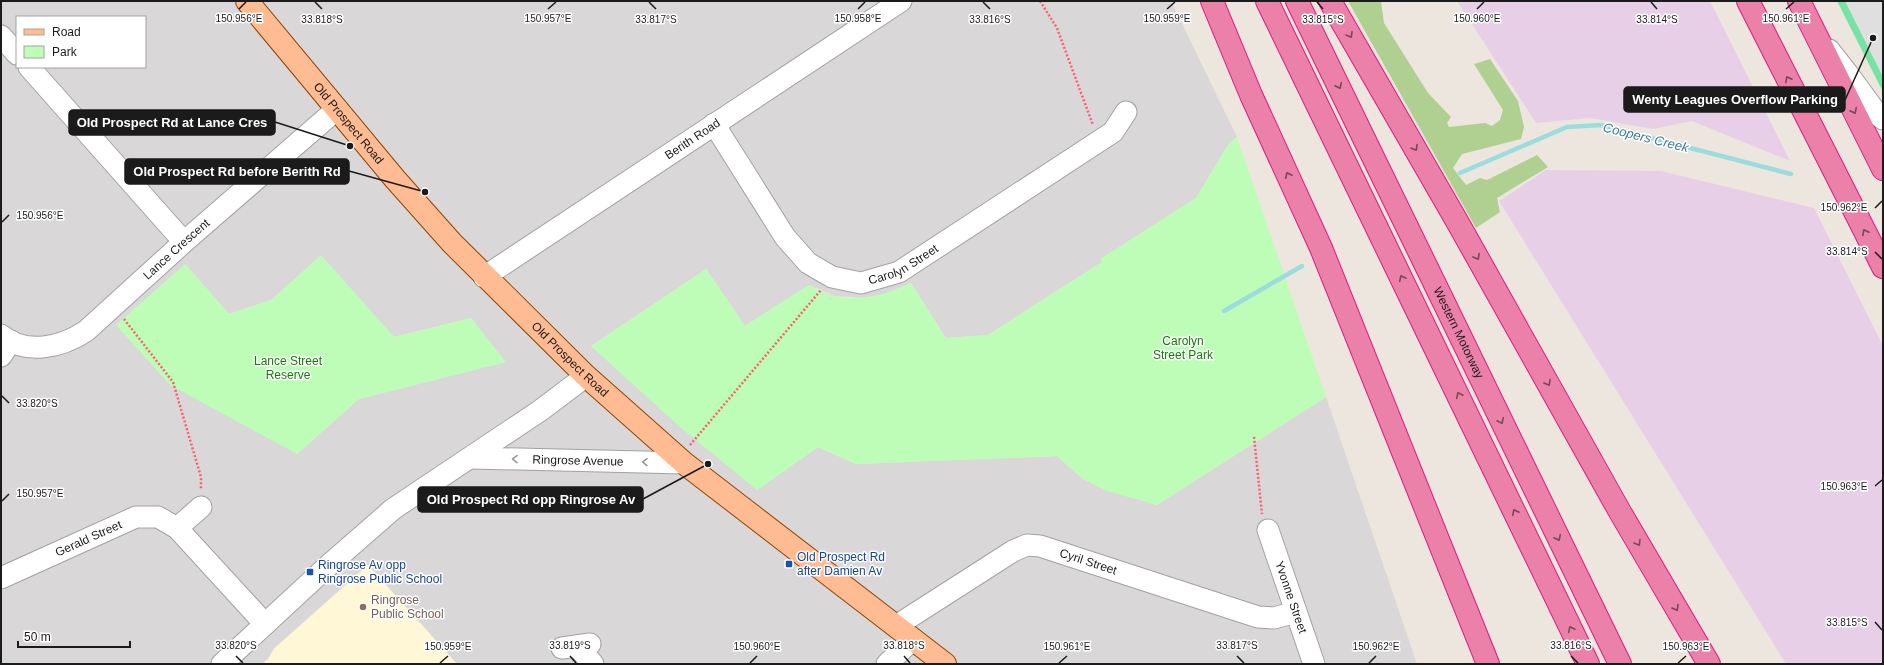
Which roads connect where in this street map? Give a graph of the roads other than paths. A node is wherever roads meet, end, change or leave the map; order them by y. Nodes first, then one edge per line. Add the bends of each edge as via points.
1 (247, 1) edge
2 (901, 1) edge
3 (1212, 1) edge
4 (1226, 1) edge
5 (1268, 1) edge
6 (1297, 1) edge
7 (1330, 1) edge
8 (1748, 1) edge
9 (1799, 1) edge
10 (1, 36) edge
11 (1818, 38) junction
12 (16, 53) edge
13 (30, 68) edge
14 (337, 109) junction
15 (1126, 112) dead end
16 (1883, 118) edge
17 (714, 124) junction
18 (1883, 169) edge
19 (184, 242) junction
20 (1883, 267) edge
21 (484, 277) junction
22 (4, 344) edge
23 (586, 376) junction
24 (471, 458) junction
25 (684, 463) junction
26 (200, 506) road end
27 (177, 528) junction
28 (1268, 530) road end
29 (1, 578) edge
30 (1296, 612) junction
31 (265, 624) junction
32 (896, 626) junction
33 (913, 639) junction
34 (222, 664) edge
35 (887, 664) edge
36 (945, 664) edge
37 (1314, 664) edge
38 (1488, 664) edge
39 (1502, 664) edge
40 (1588, 664) edge
41 (1620, 664) edge
42 (1709, 664) edge

1 - 14 main road, Old Prospect Road
2 - 17 street, Berith Road
38 -> 3 highway via 1320,248
4 - 39 highway via 1333,245
40 -> 5 highway
6 -> 41 highway, Western Motorway
7 -> 42 highway
20 -> 8 highway
9 - 11 highway
10 - 12 street
11 - 16 street
11 -> 18 highway
13 - 19 street
14 - 19 street, Lance Crescent
14 - 21 main road, Old Prospect Road via 395,179
15 - 17 street, Carolyn Street via 1113,132 899,272 861,282 832,277 808,263 785,237
17 - 21 street, Berith Road
19 - 22 street, Lance Crescent via 86,331 63,344 45,347
21 - 23 main road, Old Prospect Road
23 - 24 street
23 - 25 main road, Old Prospect Road
25 -> 24 street, Ringrose Avenue
24 - 31 street via 393,510
25 - 32 main road, Old Prospect Road
26 - 27 street
27 - 29 street, Gerald Street via 158,517 136,517
27 - 31 street, Gerald Street
28 - 30 street, Yvonne Street
30 - 32 street, Cyril Street via 1274,618 1258,617 1032,545 1013,551
30 - 37 street, Yvonne Street
31 - 34 street
32 - 33 main road, Old Prospect Road
33 - 35 street
33 - 36 main road, Old Prospect Road

